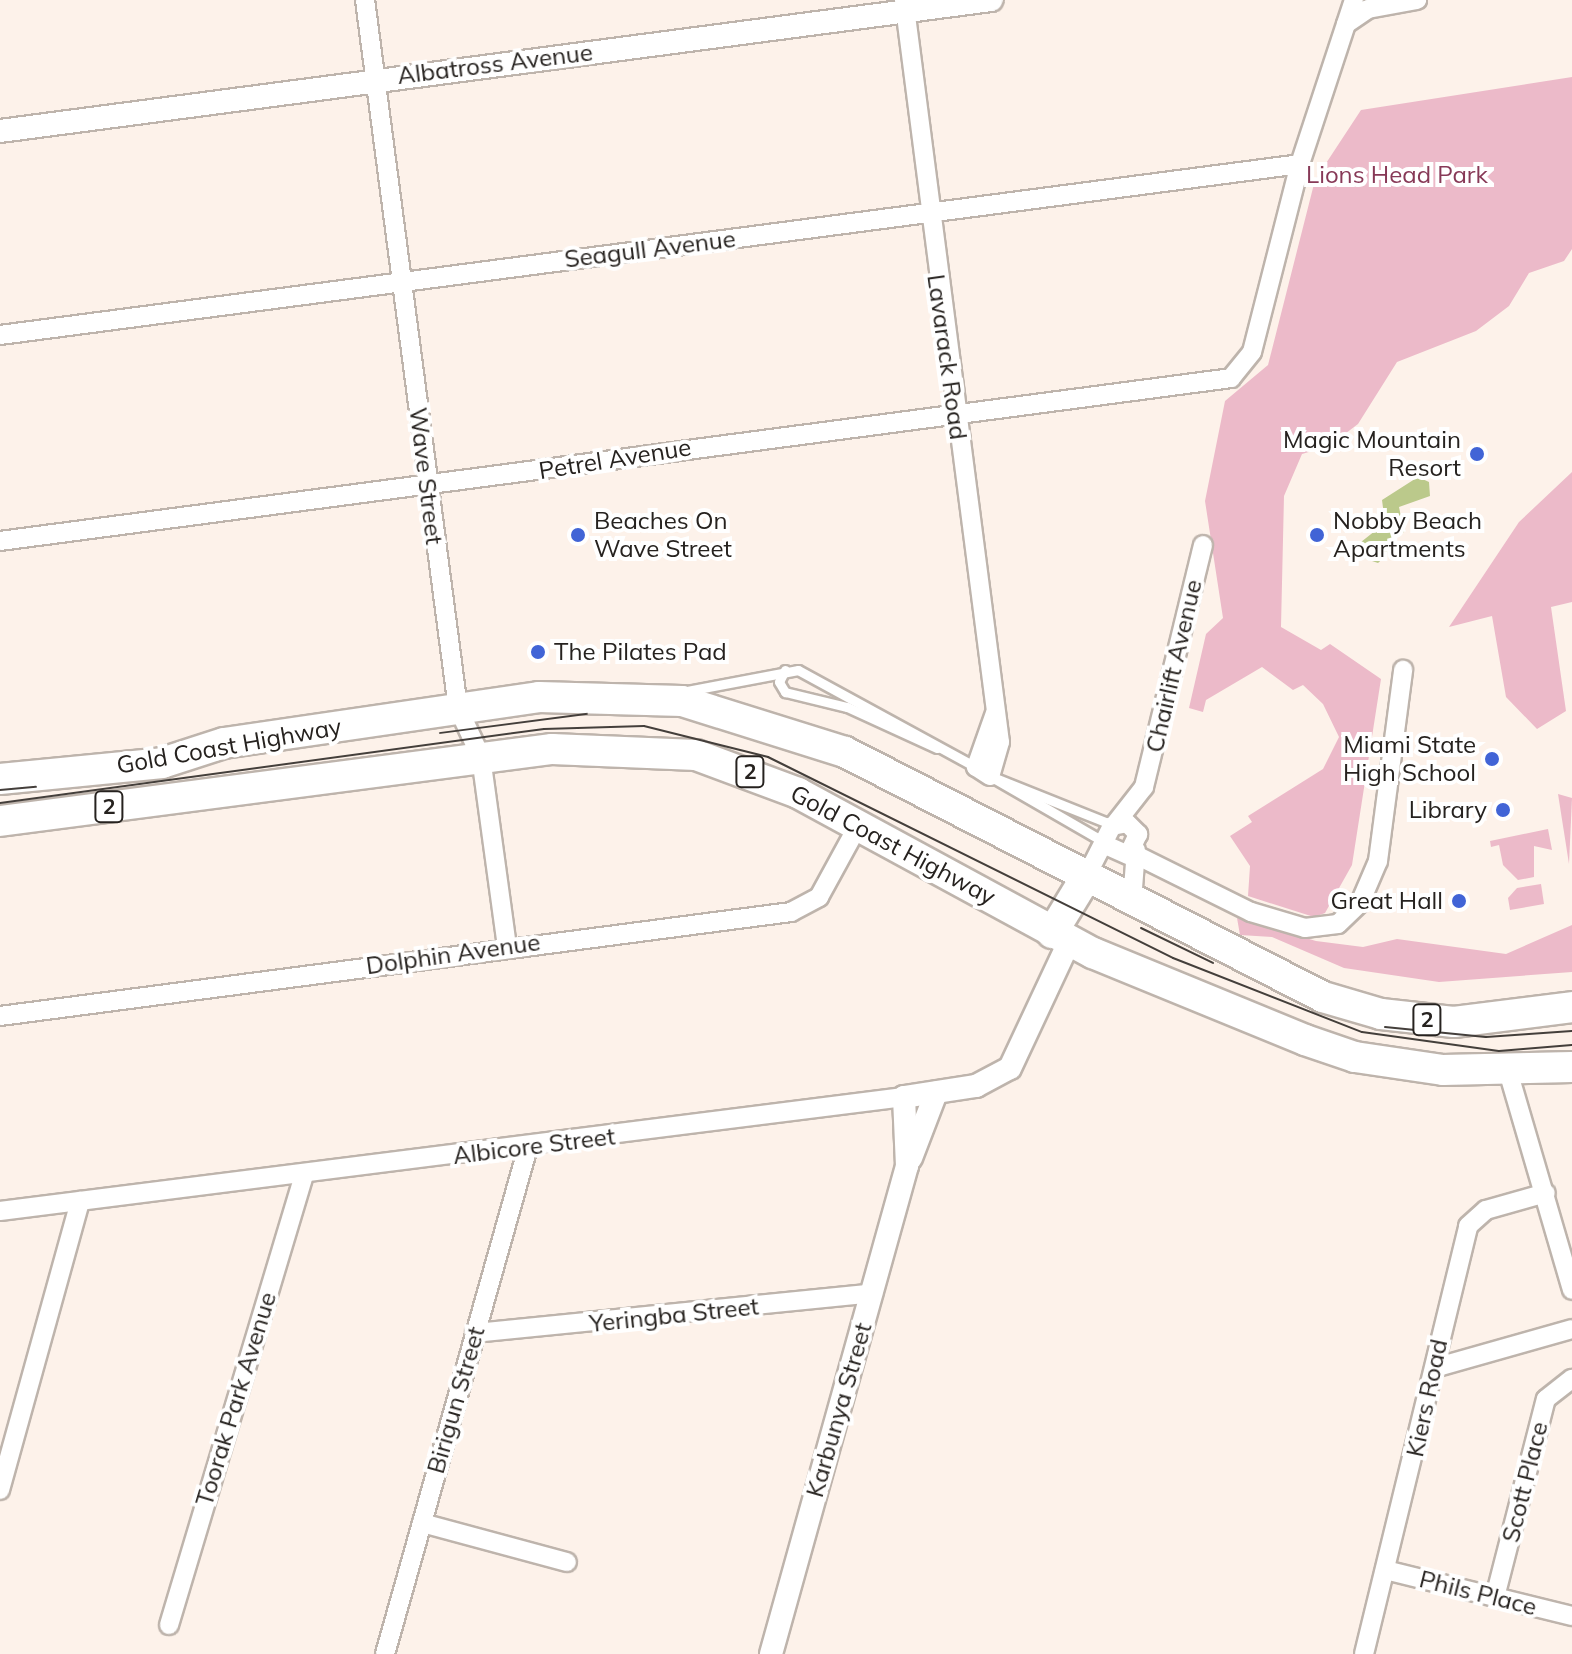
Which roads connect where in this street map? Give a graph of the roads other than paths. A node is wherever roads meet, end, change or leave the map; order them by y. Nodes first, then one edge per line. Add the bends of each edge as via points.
1 (365, 0) edge
2 (991, 0) edge
3 (1345, 0) edge
4 (1354, 0) edge
5 (1417, 0) edge
6 (904, 5) edge
7 (1343, 26) junction
8 (375, 80) junction
9 (0, 131) edge
10 (1300, 164) junction
11 (928, 213) junction
12 (400, 279) junction
13 (0, 335) edge
14 (955, 417) junction
15 (428, 488) junction
16 (0, 541) edge
17 (1203, 545) dead end
18 (789, 670) junction
19 (1403, 670) dead end
20 (648, 697) junction
21 (458, 708) junction
22 (948, 752) junction
23 (481, 757) junction
24 (983, 772) junction
25 (0, 779) edge
26 (1144, 787) junction
27 (0, 821) edge
28 (859, 824) junction
29 (1110, 834) junction
30 (1137, 850) junction
31 (1093, 883) junction
32 (1132, 901) junction
33 (1061, 938) junction
34 (507, 946) junction
35 (1572, 1007) edge
36 (0, 1016) edge
37 (1572, 1067) edge
38 (1508, 1071) junction
39 (936, 1093) junction
40 (904, 1097) junction
41 (528, 1147) junction
42 (907, 1166) junction
43 (304, 1174) junction
44 (1546, 1193) junction
45 (80, 1201) junction
46 (0, 1211) edge
47 (1572, 1290) edge
48 (873, 1293) junction
49 (1572, 1329) edge
50 (475, 1333) junction
51 (1438, 1367) junction
52 (1572, 1379) edge
53 (0, 1490) edge
54 (422, 1523) junction
55 (567, 1562) dead end
56 (1385, 1570) junction
57 (1495, 1597) junction
58 (1572, 1616) edge
59 (169, 1625) dead end
60 (385, 1654) edge
61 (771, 1654) edge
62 (1364, 1654) edge

1 - 8 street, Wave Street
2 - 6 street, Albatross Avenue
3 - 7 street
4 - 7 street
5 - 7 street via 1368,9
6 - 8 street, Albatross Avenue
6 - 11 street, Lavarack Road
7 - 10 street
8 - 9 street, Albatross Avenue
8 - 12 street, Wave Street
10 - 11 street, Seagull Avenue
10 - 14 street, Petrel Avenue via 1252,352 1231,378
11 - 12 street, Seagull Avenue
11 - 14 street, Lavarack Road
12 - 13 street, Seagull Avenue
12 - 15 street, Wave Street
14 - 15 street, Petrel Avenue
14 - 24 street, Lavarack Road via 1000,745
15 - 16 street, Petrel Avenue
15 - 21 street, Wave Street
17 - 26 street, Chairlift Avenue
18 - 20 lane, Gold Coast Highway
18 - 22 lane, Gold Coast Highway via 828,683
18 - 22 lane, Gold Coast Highway via 779,680 785,692 841,705
19 - 30 street via 1378,861 1360,903 1338,924 1305,928 1251,912
20 - 21 highway, Gold Coast Highway / 2 via 575,694
20 - 31 highway, Gold Coast Highway / 2 via 738,714 818,741
21 - 23 street, Wave Street
21 - 25 highway, Gold Coast Highway / 2 via 224,743 162,763
22 - 24 lane, Gold Coast Highway
23 - 27 highway, Gold Coast Highway / 2
23 - 28 highway, Gold Coast Highway / 2 via 600,747 696,755 761,776
23 - 34 street, Wave Street
24 - 29 lane, Gold Coast Highway
24 - 29 lane, Gold Coast Highway
26 - 29 street, Chairlift Avenue
26 - 30 street, Chairlift Avenue
28 - 33 highway, Gold Coast Highway / 2
28 - 34 street, Dolphin Avenue via 819,897 791,912
29 - 30 street via 1118,856
29 - 30 street via 1133,826
29 - 31 street, Chairlift Avenue
30 - 31 street
30 - 32 street, Chairlift Avenue
31 - 32 highway, Gold Coast Highway / 2
31 - 33 highway
32 - 35 highway, Gold Coast Highway / 2 via 1286,981 1359,1009 1477,1022
33 - 38 highway, Gold Coast Highway / 2 via 1180,992 1355,1057
33 - 39 street, Albicore Street via 1019,1057 999,1077
34 - 36 street, Dolphin Avenue
37 - 38 highway, Gold Coast Highway / 2
38 - 44 street
39 - 40 street, Albicore Street
39 - 42 street, Karbunya Street
40 - 41 street, Albicore Street
40 - 42 street, Karbunya Street
41 - 43 street, Albicore Street
41 - 50 street, Birigun Street
42 - 48 street, Karbunya Street
43 - 45 street, Albicore Street
43 - 59 street, Toorak Park Avenue
44 - 47 street
44 - 51 street, Kiers Road via 1486,1210 1468,1226
45 - 46 street, Albicore Street
45 - 53 street
48 - 50 street, Yeringba Street
48 - 61 street, Karbunya Street
49 - 51 street
50 - 54 street, Birigun Street
51 - 56 street, Kiers Road
52 - 57 street, Scott Place via 1546,1399
54 - 55 street
54 - 60 street, Birigun Street
56 - 57 street, Phils Place
56 - 62 street, Kiers Road
57 - 58 street, Phils Place

